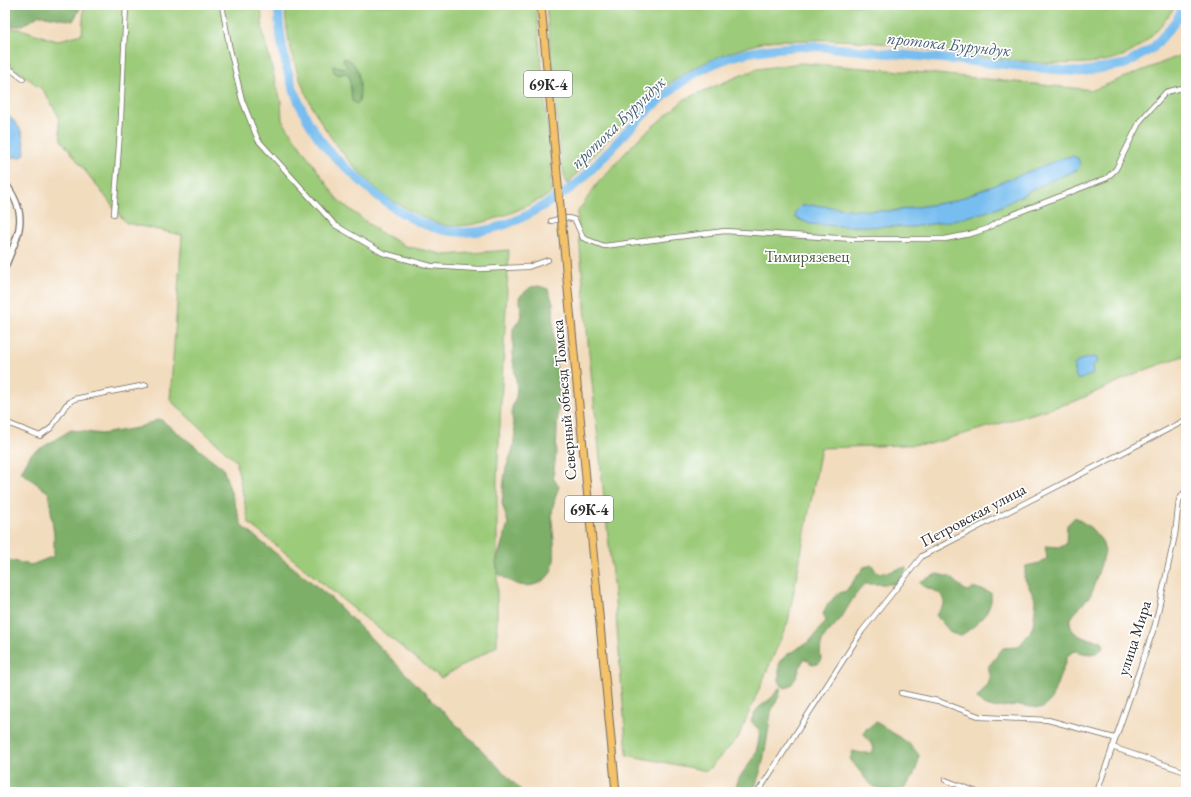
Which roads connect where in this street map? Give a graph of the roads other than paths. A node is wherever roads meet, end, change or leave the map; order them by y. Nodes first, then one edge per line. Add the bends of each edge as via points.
1 (126, 5) edge
2 (222, 5) edge
3 (541, 5) edge
4 (5, 65) edge
5 (23, 79) dead end
6 (1186, 86) edge
7 (5, 183) edge
8 (114, 214) dead end
9 (551, 221) dead end
10 (548, 260) dead end
11 (5, 266) edge
12 (146, 385) dead end
13 (1186, 420) edge
14 (5, 422) edge
15 (1186, 490) edge
16 (900, 693) dead end
17 (1114, 738) junction
18 (1112, 747) junction
19 (1186, 772) edge
20 (945, 780) dead end
21 (616, 792) edge
22 (758, 792) edge
23 (977, 792) edge
24 (1097, 792) edge

1 - 8 street
2 - 10 street via 242,100 258,140 335,225 383,253 431,266 479,269 528,267
3 - 21 main road, Северный объезд Томска / 69К-4, bridge
4 - 5 street
6 - 9 street via 1166,92 1140,121 1116,169 1107,178 970,234 945,238 854,239 725,231 604,246 583,238 572,218
7 - 11 street via 21,215 18,234
12 - 14 street via 74,399 66,405 51,428 40,436
13 - 22 street, Петровская улица via 922,556 862,631
15 - 17 street, улица Мира via 1179,500 1175,534 1155,625
16 - 17 street via 938,701 981,717 1048,720
17 - 18 street, улица Мира
18 - 19 street
18 - 24 street, улица Мира
20 - 23 street

